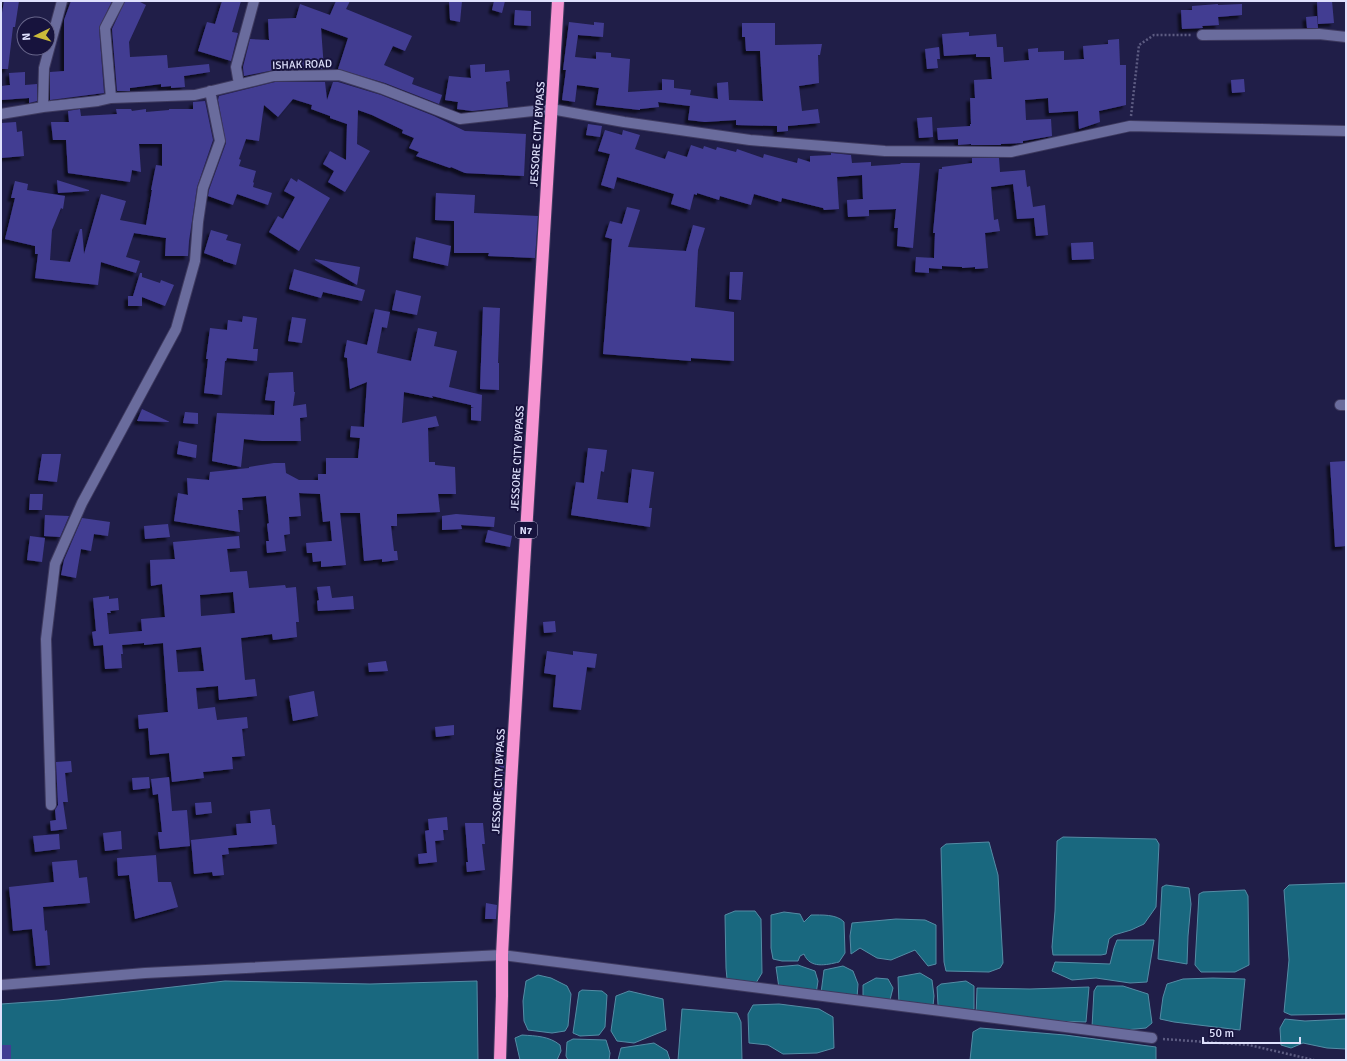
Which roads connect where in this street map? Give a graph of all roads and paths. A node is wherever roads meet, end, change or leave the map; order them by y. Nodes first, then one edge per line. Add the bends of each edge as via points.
1 (62, 1) edge
2 (119, 1) edge
3 (254, 1) edge
4 (558, 1) edge
5 (1202, 34) joint
6 (1346, 37) edge
7 (239, 84) junction
8 (210, 91) junction
9 (111, 98) junction
10 (43, 107) junction
11 (551, 109) junction
12 (1, 114) edge
13 (1130, 126) junction
14 (1346, 131) edge
15 (51, 805) dead end
16 (502, 955) junction
17 (1, 985) edge
18 (1152, 1038) joint
19 (500, 1060) edge
20 (1314, 1060) edge

1 - 10 street via 44,68
2 - 9 street via 105,28
3 - 7 street via 236,67
4 - 11 highway, JESSORE CITY BYPASS / N7
5 - 6 street via 1319,34
5 - 13 path via 1154,35 1139,45
7 - 8 street, ISHAK ROAD
7 - 11 street, ISHAK ROAD via 274,76 339,75 460,119
8 - 9 street, ISHAK ROAD
8 - 15 street via 220,141 203,188 195,261 176,329 82,503 55,564 46,639
9 - 10 street, ISHAK ROAD
10 - 12 street, ISHAK ROAD
11 - 13 street, ISHAK ROAD via 750,140 885,151 1011,152
11 - 16 highway, JESSORE CITY BYPASS / N7
13 - 14 street, ISHAK ROAD
16 - 17 street via 145,973
16 - 18 street
16 - 19 highway, JESSORE CITY BYPASS / N7
18 - 20 path via 1249,1045

